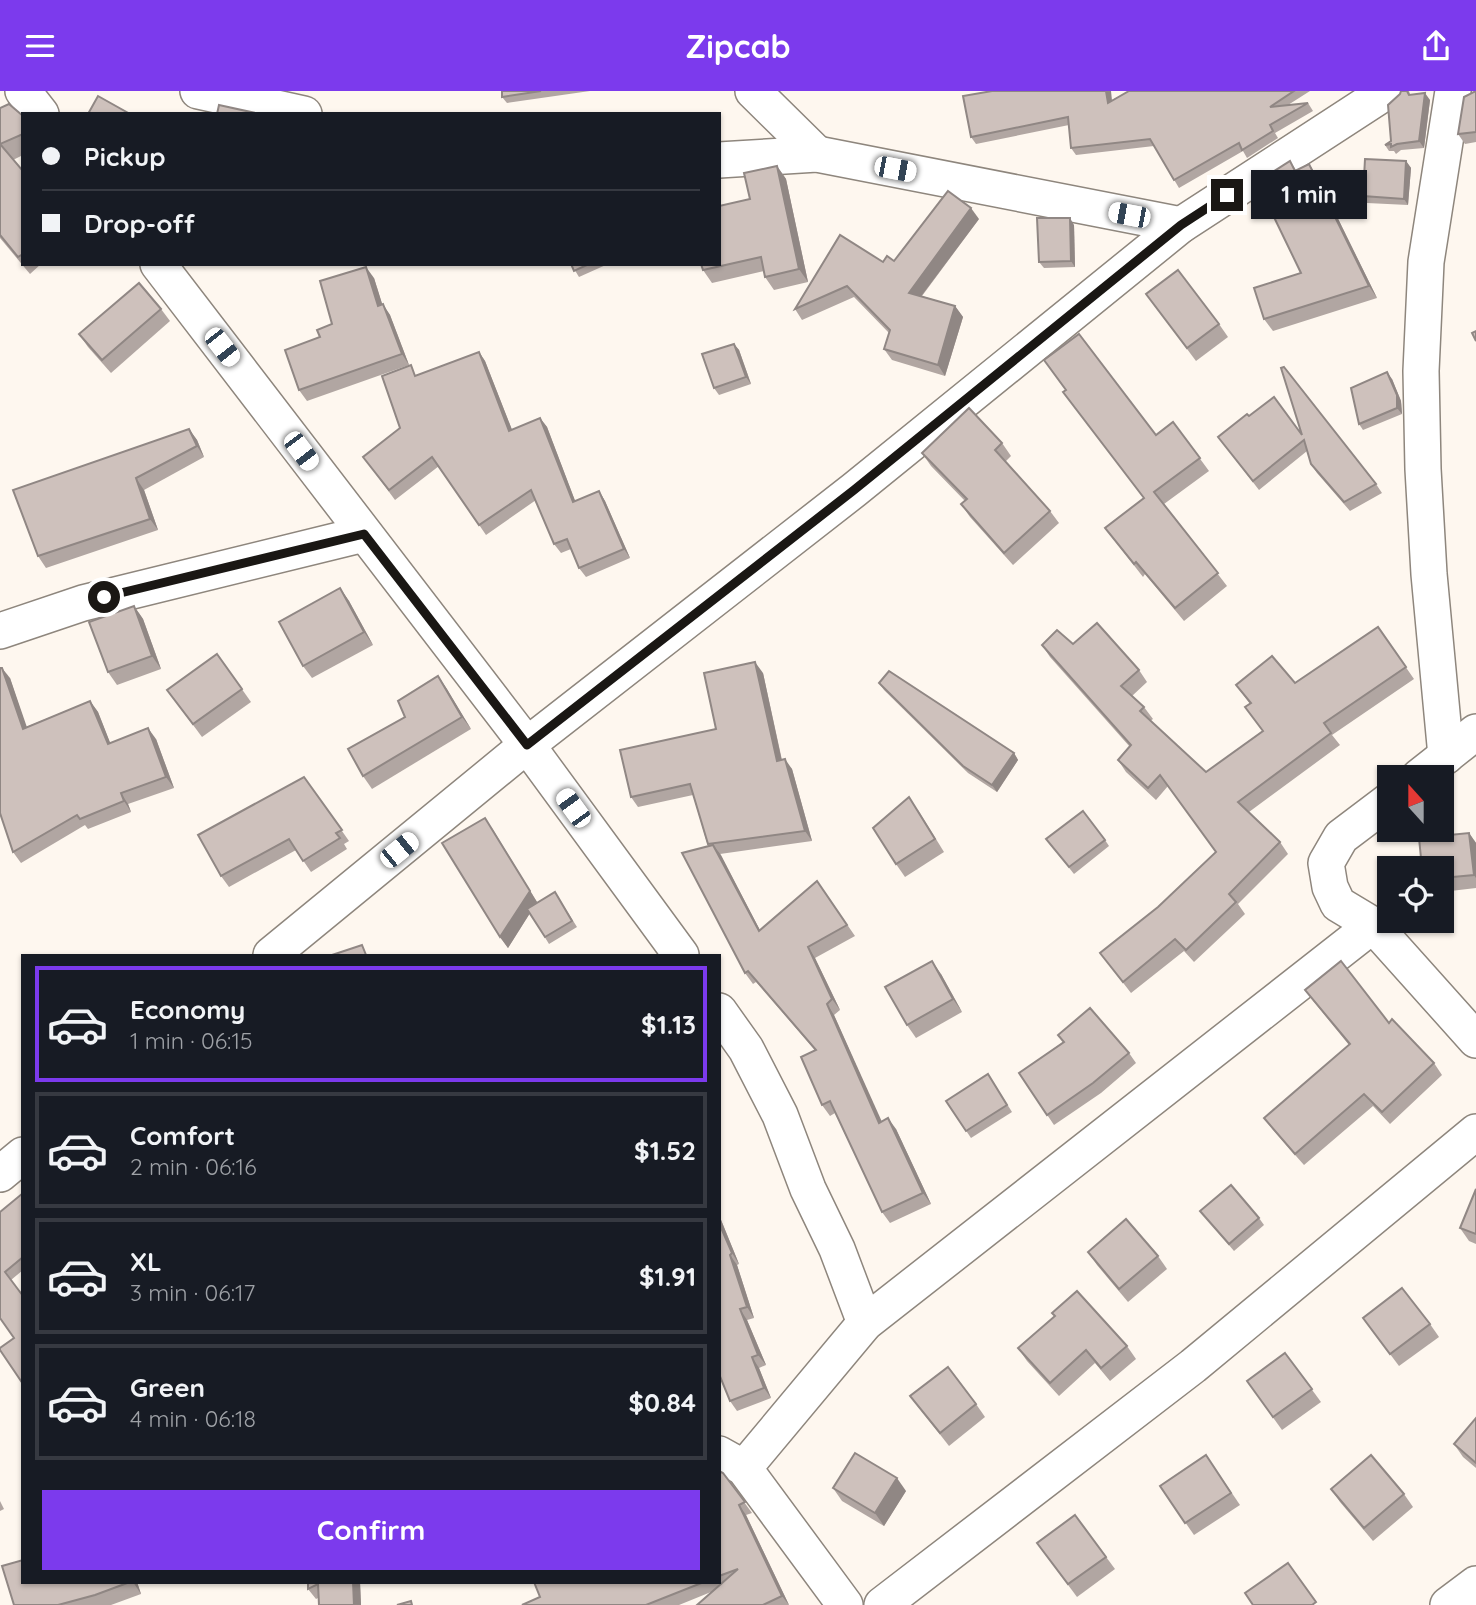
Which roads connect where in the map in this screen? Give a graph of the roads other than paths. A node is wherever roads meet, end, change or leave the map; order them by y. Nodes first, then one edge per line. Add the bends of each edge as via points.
1 (23, 91) edge
2 (198, 91) edge
3 (753, 91) edge
4 (1387, 91) edge
5 (1453, 91) edge
6 (39, 112) edge
7 (295, 112) edge
8 (817, 153) junction
9 (721, 160) edge
10 (1181, 225) junction
11 (161, 266) edge
12 (364, 534) junction
13 (0, 631) edge
14 (1476, 732) edge
15 (527, 745) junction
16 (1446, 756) junction
17 (1434, 765) edge
18 (1377, 810) edge
19 (1373, 925) junction
20 (272, 954) edge
21 (680, 954) edge
22 (721, 1014) edge
23 (1476, 1040) edge
24 (1476, 1132) edge
25 (865, 1324) junction
26 (731, 1461) edge
27 (1476, 1584) edge
28 (845, 1605) edge
29 (882, 1605) edge
30 (1448, 1605) edge

1 - 6 street
2 - 7 street
3 - 8 street
4 - 10 street
5 - 16 street via 1426,262 1421,371 1428,561
8 - 9 street
8 - 10 street
10 - 15 street via 854,490
11 - 12 street
12 - 13 street via 82,603
12 - 15 street
14 - 16 street
15 - 20 street
15 - 21 street
16 - 17 street
18 - 19 street via 1341,837 1326,863 1338,904
19 - 23 street
19 - 25 street
22 - 25 street via 746,1049 780,1115
24 - 29 street via 1193,1366
25 - 26 street
26 - 28 street
27 - 30 street

